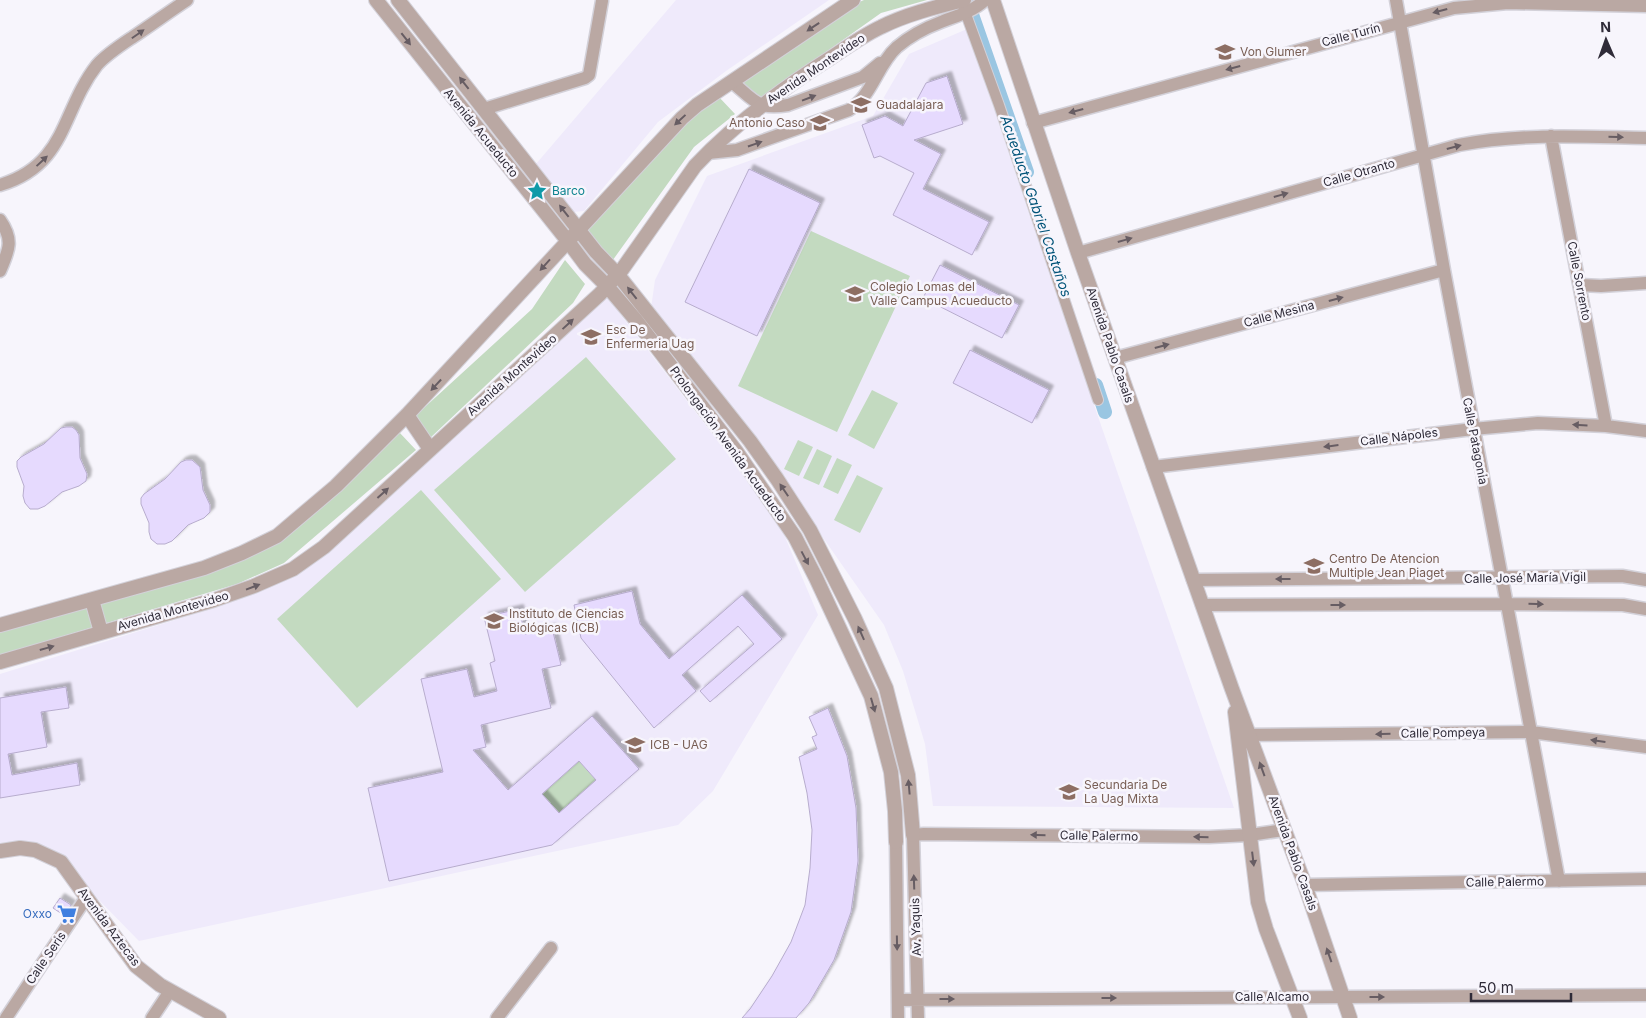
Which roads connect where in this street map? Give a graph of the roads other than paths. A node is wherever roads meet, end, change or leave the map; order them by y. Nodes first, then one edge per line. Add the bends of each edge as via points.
1 (186, 0) edge
2 (376, 0) edge
3 (398, 0) edge
4 (853, 0) edge
5 (924, 0) edge
6 (985, 0) edge
7 (993, 0) edge
8 (1396, 0) edge
9 (602, 1) dead end
10 (962, 3) edge
11 (1646, 6) edge
12 (909, 15) junction
13 (1401, 22) junction
14 (887, 57) junction
15 (732, 82) junction
16 (761, 106) junction
17 (484, 109) junction
18 (1033, 123) junction
19 (1551, 136) junction
20 (1646, 138) edge
21 (508, 139) junction
22 (495, 149) junction
23 (708, 153) junction
24 (1423, 155) junction
25 (0, 185) edge
26 (0, 220) edge
27 (578, 229) junction
28 (567, 240) junction
29 (1078, 253) junction
30 (1444, 270) junction
31 (0, 271) edge
32 (618, 275) junction
33 (1646, 283) edge
34 (1580, 285) junction
35 (607, 286) junction
36 (1115, 358) junction
37 (1098, 400) dead end
38 (407, 415) junction
39 (1606, 426) junction
40 (1473, 428) junction
41 (1646, 431) edge
42 (430, 450) junction
43 (1153, 467) junction
44 (810, 530) junction
45 (794, 537) junction
46 (1501, 578) junction
47 (1193, 580) junction
48 (1646, 580) edge
49 (92, 600) junction
50 (1506, 604) junction
51 (1202, 605) junction
52 (1646, 609) edge
53 (0, 625) edge
54 (101, 632) junction
55 (0, 662) edge
56 (1531, 732) junction
57 (1244, 735) junction
58 (1646, 747) edge
59 (1284, 830) junction
60 (1250, 835) junction
61 (913, 836) junction
62 (896, 842) joint
63 (0, 851) edge
64 (1646, 879) edge
65 (1559, 881) junction
66 (1305, 885) junction
67 (86, 898) junction
68 (551, 948) dead end
69 (170, 991) junction
70 (1646, 995) edge
71 (1293, 997) junction
72 (1343, 997) junction
73 (918, 999) junction
74 (898, 1000) junction
75 (6, 1018) edge
76 (152, 1018) edge
77 (219, 1018) edge
78 (496, 1018) edge
79 (898, 1018) edge
80 (918, 1018) edge
81 (1300, 1018) edge
82 (1350, 1018) edge

25 -> 1 street via 39,165 50,153 98,64
2 -> 22 street, Avenida Acueducto
17 -> 3 street, Avenida Acueducto
4 -> 15 street
5 - 12 street
6 - 10 street via 976,9
7 - 18 street, Avenida Pablo Casals
8 - 13 street, Calle Patagonia
9 - 17 street via 589,75
10 - 12 street, Avenida Montevideo
10 - 14 street
10 - 37 street
11 -> 13 street, Calle Turín via 1508,3 1454,8
12 - 16 street, Avenida Montevideo via 881,26 853,43
13 -> 18 street, Calle Turín
13 - 24 street, Calle Patagonia
16 -> 14 street via 788,105 863,77
23 -> 14 street via 737,150 849,110 864,98
15 - 16 street
15 -> 27 street via 682,118
16 - 23 street, Avenida Montevideo
17 - 21 street, Avenida Acueducto
18 - 29 street, Avenida Pablo Casals
19 -> 20 street, Calle Otranto
24 -> 19 street, Calle Otranto via 1485,140
19 - 34 street, Calle Sorrento
21 - 22 street
27 -> 21 street, Avenida Acueducto
22 - 28 street, Avenida Acueducto
23 - 32 street, Avenida Montevideo
29 -> 24 street, Calle Otranto
24 - 30 street, Calle Patagonia
26 - 31 street via 9,238 9,248
27 - 28 street
27 - 32 street, Avenida Acueducto
28 - 35 street, Avenida Acueducto via 584,264
28 -> 38 street
29 - 36 street, Avenida Pablo Casals
36 -> 30 street, Calle Mesina
30 - 40 street, Calle Patagonia
32 - 35 street, Avenida Montevideo
44 -> 32 street, Prolongación Avenida Acueducto via 750,441
33 - 34 street
34 - 39 street, Calle Sorrento
42 -> 35 street, Avenida Montevideo
35 - 45 street, Prolongación Avenida Acueducto via 736,451
36 - 43 street, Avenida Pablo Casals
38 - 42 street
38 - 49 street via 336,486 277,536 204,568
39 -> 40 street, Calle Nápoles via 1538,422
39 - 41 street, Calle Nápoles
40 -> 43 street, Calle Nápoles
40 - 46 street, Calle Patagonia
54 -> 42 street, Avenida Montevideo via 214,600 293,568 324,547
43 - 47 street, Avenida Pablo Casals
44 - 45 street
61 -> 44 street, Prolongación Avenida Acueducto via 908,775 886,688
45 -> 62 street, Prolongación Avenida Acueducto via 871,696 891,772
46 -> 47 street, Calle José María Vigil
46 - 48 street, Calle José María Vigil via 1622,576
46 - 50 street, Calle Patagonia
47 - 51 street, Avenida Pablo Casals
49 - 53 street
49 - 54 street
51 -> 50 street, Calle José María Vigil
50 -> 52 street, Calle José María Vigil via 1623,605
50 - 56 street, Calle Patagonia
51 - 57 street, Avenida Pablo Casals via 1232,689
55 -> 54 street, Avenida Montevideo
56 -> 57 street, Calle Pompeya
58 -> 56 street, Calle Pompeya
56 - 65 street, Calle Patagonia
59 -> 57 street, Avenida Pablo Casals
57 - 60 street, Avenida Pablo Casals
59 - 60 street, Calle Palermo
59 - 66 street, Avenida Pablo Casals
60 -> 61 street, Calle Palermo
60 -> 71 street, Avenida Pablo Casals via 1258,902
73 -> 61 street, Av. Yaquis
62 -> 74 street, Av. Yaquis
63 - 67 street, Avenida Aztecas via 35,850 61,862
64 - 65 street, Calle Palermo
65 - 66 street, Calle Palermo
72 -> 66 street, Avenida Pablo Casals
67 - 69 street, Avenida Aztecas via 136,966
67 - 75 street, Calle Seris
68 - 78 street
69 - 76 street
69 - 77 street, Avenida Aztecas
72 -> 70 street, Calle Alcamo
71 - 72 street, Calle Alcamo
73 -> 71 street, Calle Alcamo
71 - 81 street, Avenida Pablo Casals
72 - 82 street, Avenida Pablo Casals
73 - 74 street, Calle Alcamo
73 - 80 street, Av. Yaquis
74 - 79 street, Av. Yaquis

